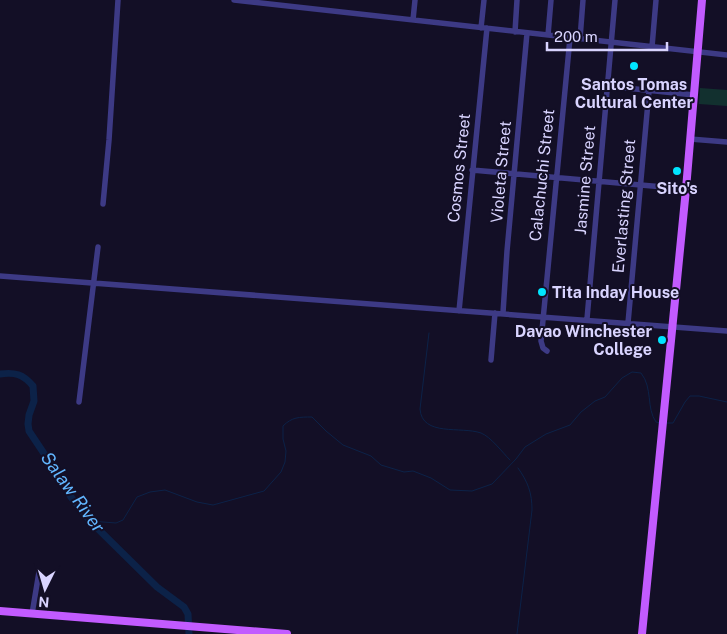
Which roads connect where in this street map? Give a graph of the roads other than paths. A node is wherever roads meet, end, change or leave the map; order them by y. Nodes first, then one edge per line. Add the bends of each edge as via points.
1 (118, 0) edge
2 (234, 0) edge
3 (415, 0) edge
4 (484, 0) edge
5 (517, 0) edge
6 (551, 0) edge
7 (584, 0) edge
8 (615, 0) edge
9 (656, 0) edge
10 (702, 0) edge
11 (413, 20) junction
12 (484, 28) junction
13 (515, 32) junction
14 (527, 33) junction
15 (548, 35) junction
16 (570, 38) junction
17 (580, 39) junction
18 (611, 42) junction
19 (652, 47) junction
20 (697, 52) junction
21 (727, 55) edge
22 (607, 86) junction
23 (648, 91) junction
24 (694, 95) junction
25 (690, 139) junction
26 (727, 142) edge
27 (472, 170) junction
28 (514, 174) junction
29 (556, 178) junction
30 (598, 181) junction
31 (641, 185) junction
32 (686, 189) junction
33 (103, 204) dead end
34 (98, 247) dead end
35 (0, 276) edge
36 (94, 283) junction
37 (459, 310) junction
38 (495, 313) junction
39 (504, 313) junction
40 (544, 316) junction
41 (588, 319) junction
42 (628, 323) junction
43 (672, 326) junction
44 (727, 331) edge
45 (547, 352) dead end
46 (491, 360) dead end
47 (79, 402) dead end
48 (39, 572) dead end
49 (0, 612) edge
50 (32, 614) junction
51 (642, 633) edge
52 (287, 634) edge

1 - 33 street
2 - 11 street
3 - 11 street
4 - 12 street, Cosmos Street
5 - 13 street
6 - 15 street
7 - 17 street
8 - 18 street, Jasmine Street
9 - 19 street
10 - 20 main road
11 - 12 street
12 - 13 street
12 - 27 street, Cosmos Street
13 - 14 street
14 - 15 street
14 - 28 street, Violeta Street
15 - 16 street
16 - 17 street
16 - 29 street, Calachuchi Street
17 - 18 street
18 - 19 street
18 - 22 street, Jasmine Street
19 - 20 street
20 - 21 street
20 - 24 main road
22 - 23 street
22 - 30 street, Jasmine Street
23 - 24 street
23 - 31 street, Everlasting Street
24 - 25 main road
25 - 26 street
25 - 32 main road
27 - 28 street
27 - 37 street, Cosmos Street
28 - 29 street
28 - 39 street, Violeta Street
29 - 30 street
29 - 40 street, Calachuchi Street
30 - 31 street
30 - 41 street, Jasmine Street
31 - 32 street
31 - 42 street, Everlasting Street
32 - 43 main road
34 - 36 street
35 - 36 street
36 - 37 street
36 - 47 street
37 - 38 street
38 - 39 street
38 - 46 street
39 - 40 street
40 - 41 street
40 - 45 street, Calachuchi Street via 541,341
41 - 42 street
42 - 43 street
43 - 44 street
43 - 51 main road
48 - 50 street
49 - 50 main road
50 - 52 main road

